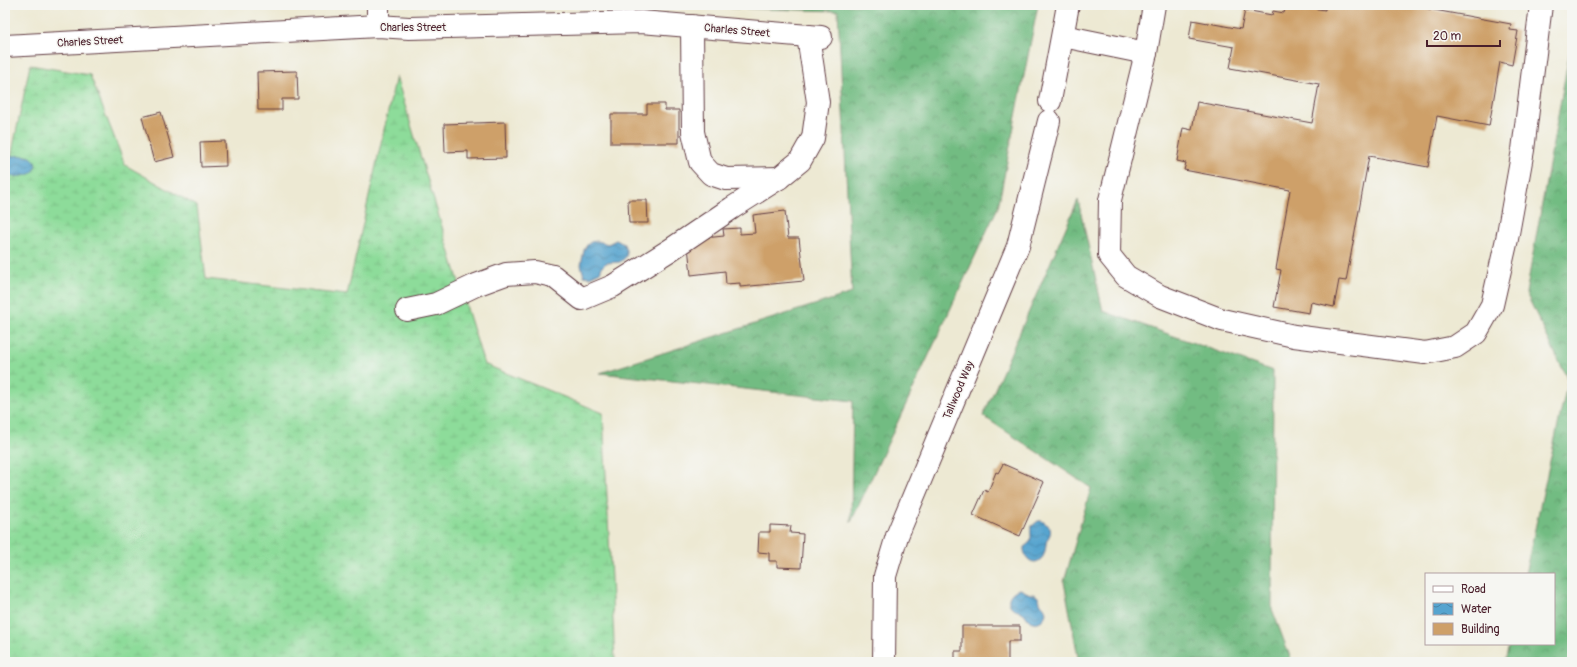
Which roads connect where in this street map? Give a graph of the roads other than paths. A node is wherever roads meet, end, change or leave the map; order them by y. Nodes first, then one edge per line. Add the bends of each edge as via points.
1 (378, 5) edge
2 (1068, 5) edge
3 (1154, 5) edge
4 (1541, 5) edge
5 (378, 26) junction
6 (692, 26) junction
7 (1063, 36) junction
8 (5, 46) edge
9 (1146, 53) junction
10 (778, 178) junction
11 (407, 310) dead end
12 (884, 662) edge

1 - 5 street
2 - 7 street, Tallwood Way
3 - 9 street
4 - 9 street via 1523,150 1492,305 1476,333 1455,347 1425,353 1294,336 1222,320 1160,296 1126,276 1109,255 1110,200
5 - 6 street, Charles Street via 409,28 641,22
5 - 8 street, Charles Street
6 - 10 street via 692,132 700,162 711,174 726,179
6 - 10 street, Charles Street via 815,37 818,102 813,138 800,161
7 - 9 street
7 - 12 street, Tallwood Way via 1050,111 1018,246 897,536 885,576
10 - 11 street via 613,286 582,298 553,276 535,272 506,274 436,304

